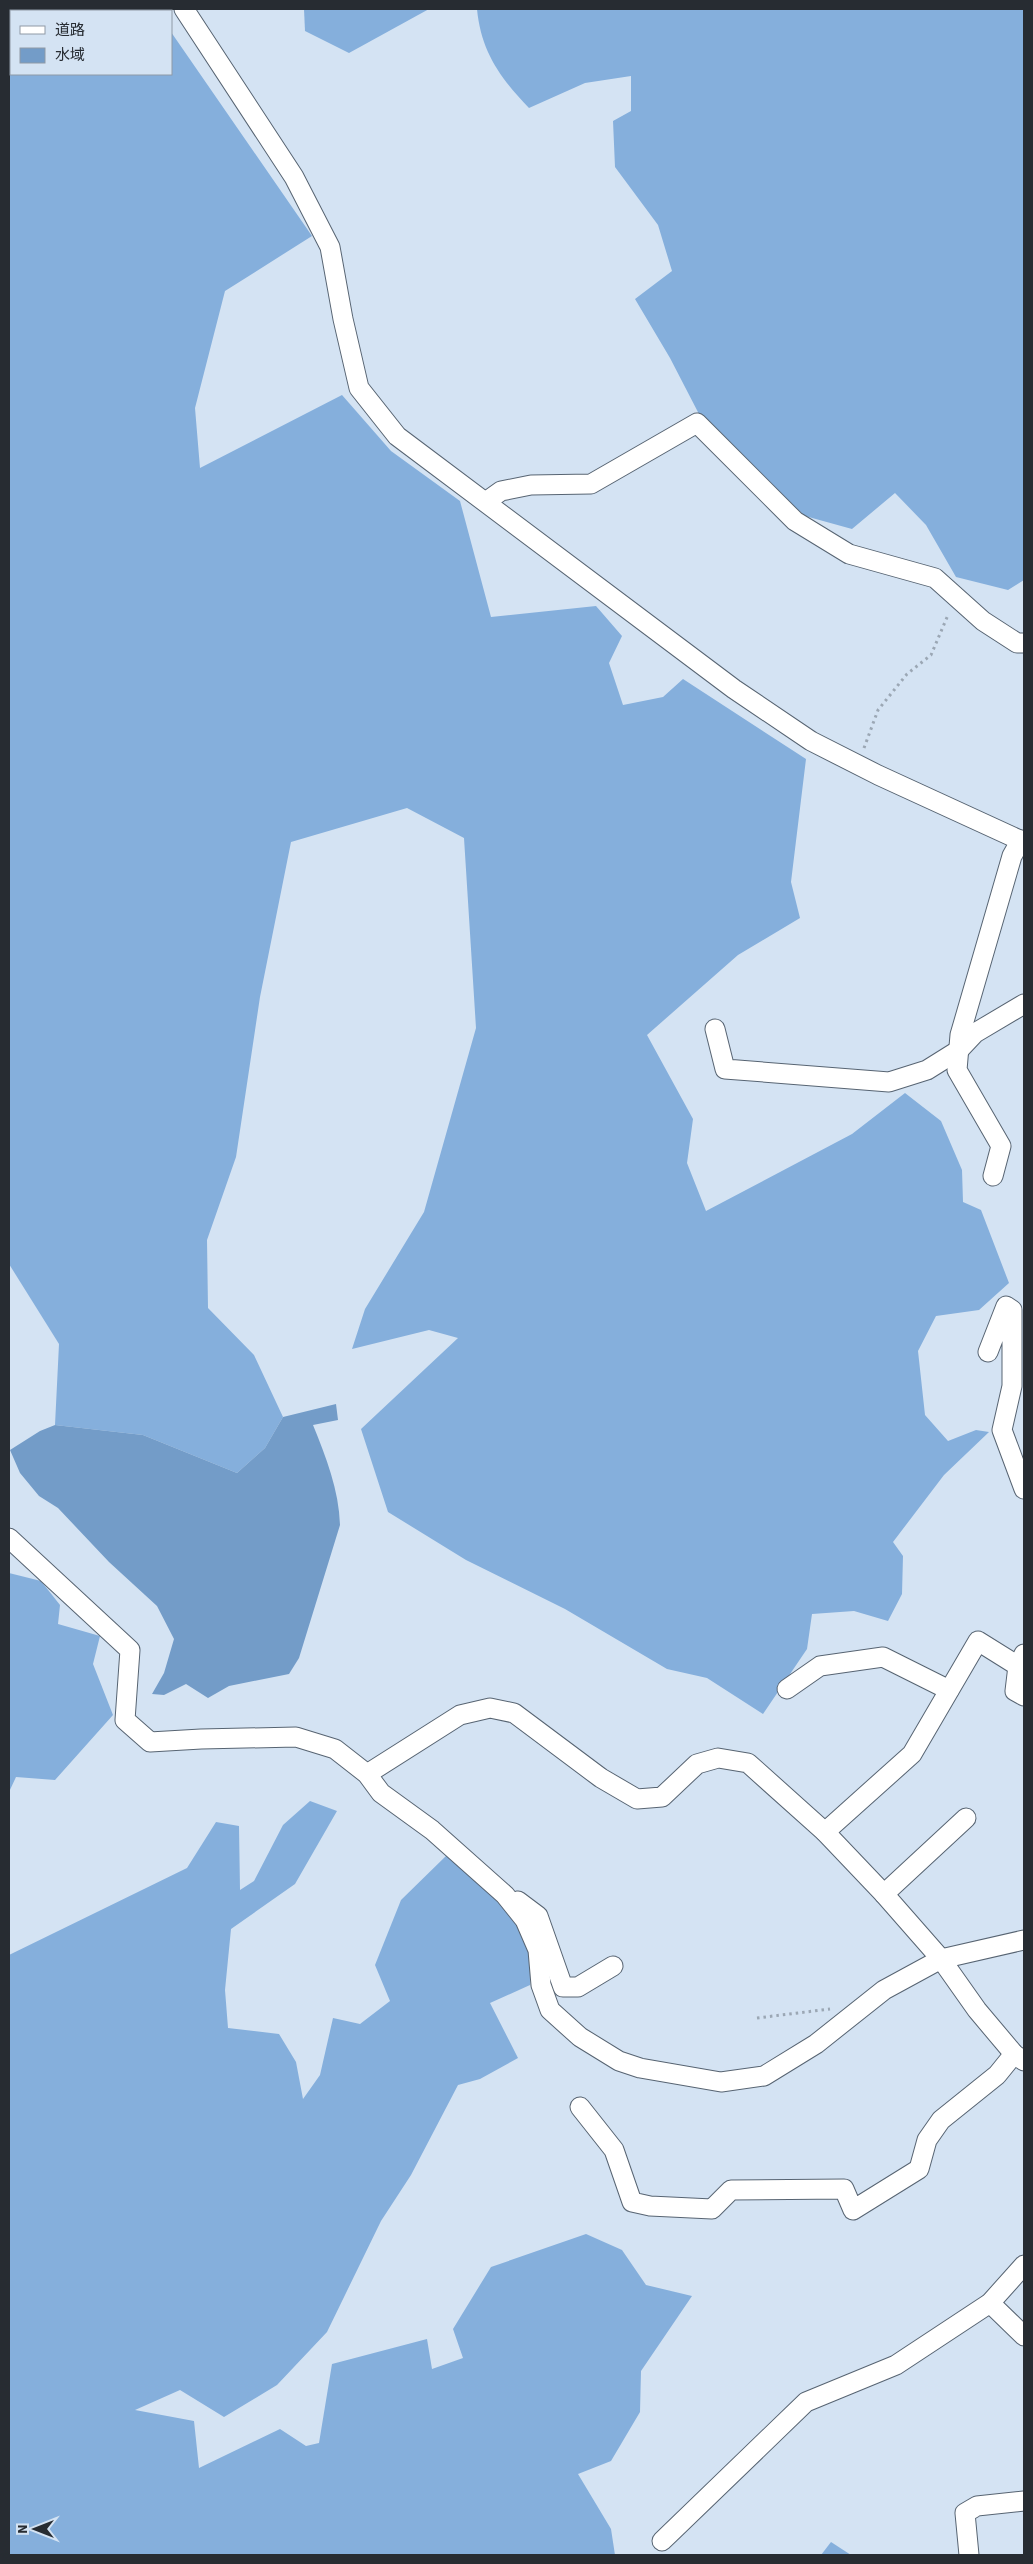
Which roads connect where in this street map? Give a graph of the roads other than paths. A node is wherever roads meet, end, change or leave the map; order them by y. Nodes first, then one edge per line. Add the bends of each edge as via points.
1 (184, 9) edge
2 (487, 502) junction
3 (1024, 643) edge
4 (1023, 841) edge
5 (1024, 1004) edge
6 (715, 1029) dead end
7 (959, 1050) junction
8 (993, 1176) dead end
9 (988, 1352) dead end
10 (1024, 1488) edge
11 (9, 1538) edge
12 (1021, 1660) edge
13 (787, 1689) dead end
14 (949, 1690) junction
15 (1024, 1696) edge
16 (367, 1774) junction
17 (966, 1818) dead end
18 (825, 1832) junction
19 (884, 1894) junction
20 (505, 1895) junction
21 (1024, 1940) edge
22 (941, 1959) junction
23 (613, 1966) dead end
24 (1019, 2058) edge
25 (580, 2107) dead end
26 (1024, 2265) edge
27 (990, 2303) junction
28 (1024, 2336) edge
29 (1024, 2501) edge
30 (662, 2541) dead end
31 (969, 2555) edge

1 - 2 street via 294,177 330,246 359,388 397,436
2 - 3 street via 501,491 531,485 591,484 697,423 795,521 849,554 935,578 983,621 1017,643
2 - 4 street via 734,689 811,741
4 - 7 street via 1012,856 960,1035
5 - 7 street via 975,1033
6 - 7 street via 725,1069 889,1082 927,1070
7 - 8 street via 957,1070 1001,1146
9 - 10 street via 1006,1306 1012,1310 1012,1386 1002,1430
11 - 16 street via 130,1650 125,1720 150,1742 296,1737 335,1749
12 - 14 street via 978,1641
12 - 15 street via 1015,1690
13 - 14 street via 820,1666 883,1657
14 - 18 street via 912,1754
16 - 18 street via 460,1715 490,1708 514,1713 602,1778 637,1799 662,1797 697,1764 718,1758 748,1763
16 - 20 street via 381,1793 432,1830
17 - 19 street
18 - 19 street
19 - 22 street
20 - 22 street via 525,1920 538,1950 541,1985 550,2010 580,2037 633,2066 721,2082 764,2076 816,2044 884,1990
20 - 23 street via 513,1897 538,1916 563,1987 578,1987
21 - 22 street
22 - 24 street via 977,2010
24 - 25 street via 941,2120 927,2140 919,2169 853,2210 844,2189 731,2190 712,2209 632,2202 614,2150
26 - 27 street
27 - 28 street
27 - 30 street via 896,2365 806,2402
29 - 31 street via 977,2506 965,2513

